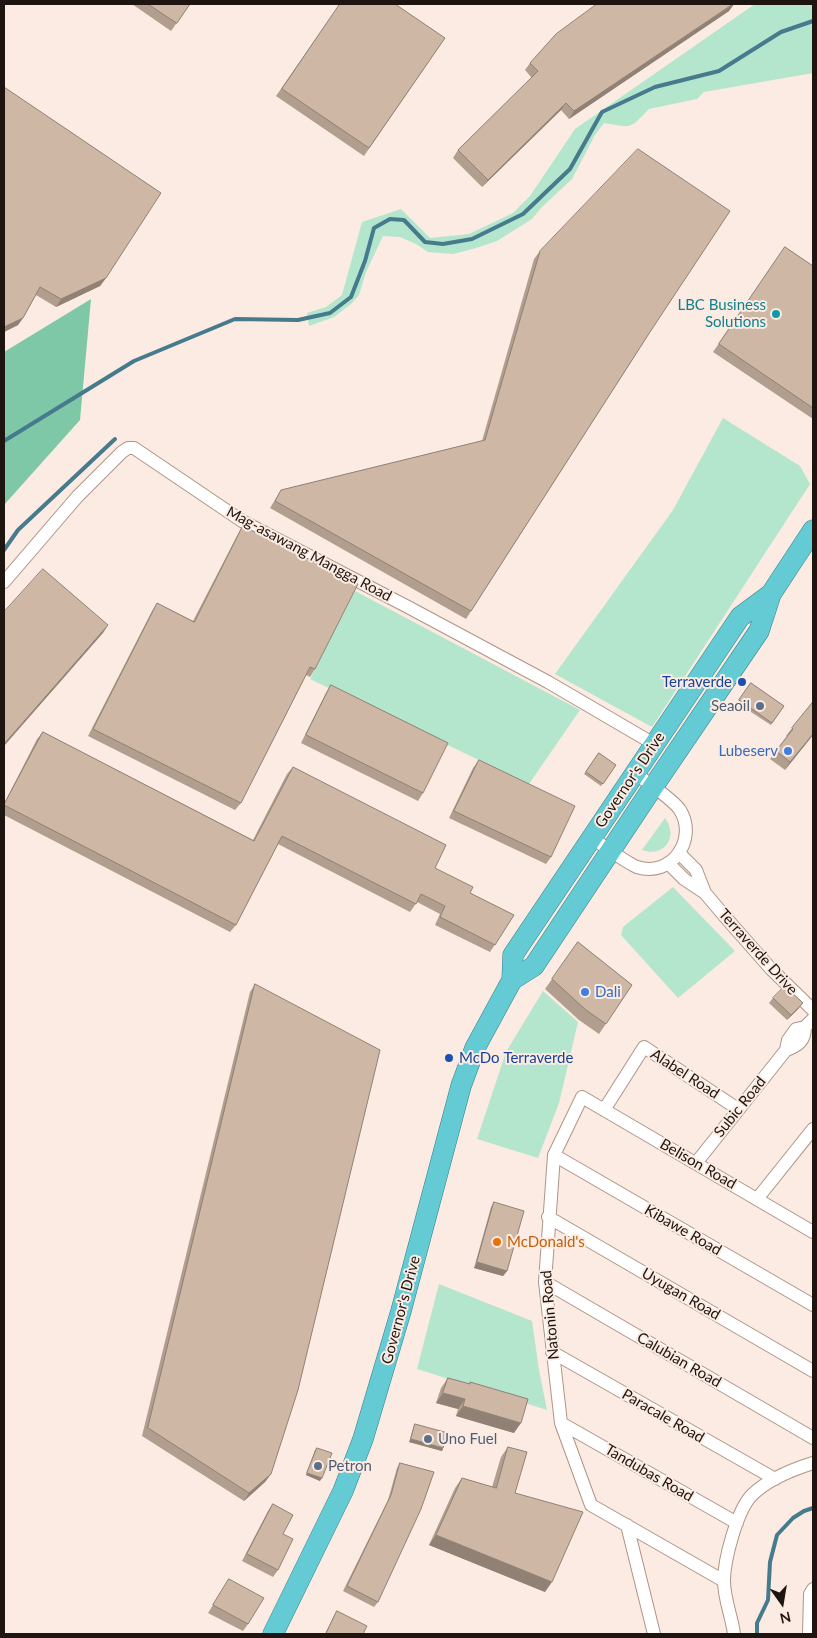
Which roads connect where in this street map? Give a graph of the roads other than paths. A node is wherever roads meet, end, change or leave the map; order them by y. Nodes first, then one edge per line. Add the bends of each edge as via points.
1 (813, 530) edge
2 (4, 582) edge
3 (771, 594) junction
4 (654, 744) junction
5 (635, 773) junction
6 (653, 787) junction
7 (592, 838) junction
8 (611, 850) junction
9 (679, 853) junction
10 (668, 863) junction
11 (705, 893) junction
12 (512, 980) junction
13 (813, 1010) edge
14 (809, 1023) edge
15 (582, 1097) joint
16 (738, 1109) junction
17 (604, 1110) junction
18 (813, 1129) edge
19 (808, 1145) edge
20 (554, 1155) junction
21 (696, 1163) junction
22 (757, 1199) junction
23 (548, 1217) junction
24 (813, 1232) edge
25 (544, 1282) junction
26 (813, 1305) edge
27 (552, 1352) junction
28 (813, 1371) edge
29 (561, 1423) junction
30 (813, 1438) edge
31 (813, 1463) edge
32 (774, 1479) junction
33 (737, 1523) junction
34 (627, 1526) junction
35 (724, 1581) junction
36 (813, 1589) edge
37 (273, 1634) edge
38 (654, 1634) edge
39 (734, 1634) edge
40 (808, 1634) edge

1 - 3 highway, Governor's Drive
2 - 4 street, Mag-asawang Mangga Road via 77,497 122,452 134,448 242,521 399,602
3 - 4 highway, Governor's Drive via 740,617
3 - 6 highway, Governor's Drive via 759,631
4 - 5 highway, Governor's Drive
5 - 6 street
5 - 7 highway, Governor's Drive
6 - 8 highway, Governor's Drive
6 - 9 street via 678,807 684,818 687,830
7 - 8 street
7 - 12 highway, Governor's Drive via 514,955
8 - 10 street via 636,867 648,869
8 - 12 highway, Governor's Drive via 534,966
9 - 10 street
9 - 11 street, Terraverde Drive via 696,870
10 - 11 street, Terraverde Drive
11 - 13 street, Terraverde Drive via 755,952
12 - 37 highway, Governor's Drive via 475,1048 461,1086 363,1439 342,1491
14 - 16 street, Subic Road via 805,1037 786,1050
15 - 17 street, Belison Road
15 - 20 street, Natonin Road
16 - 17 street, Alabel Road via 644,1047
16 - 21 street, Subic Road
17 - 21 street, Belison Road
18 - 19 street
19 - 22 street
20 - 23 street, Natonin Road
20 - 26 street, Kibawe Road
21 - 22 street, Belison Road
22 - 24 street, Belison Road
23 - 25 street, Natonin Road
23 - 28 street, Uyugan Road
25 - 27 street, Natonin Road
25 - 30 street, Calubian Road
27 - 29 street, Natonin Road
27 - 32 street, Paracale Road
29 - 33 street, Tandubas Road
29 - 34 street, Natonin Road via 591,1505
31 - 32 street
32 - 33 street via 752,1495
33 - 35 street via 728,1548
34 - 35 street
34 - 38 street
35 - 39 street
36 - 40 street

